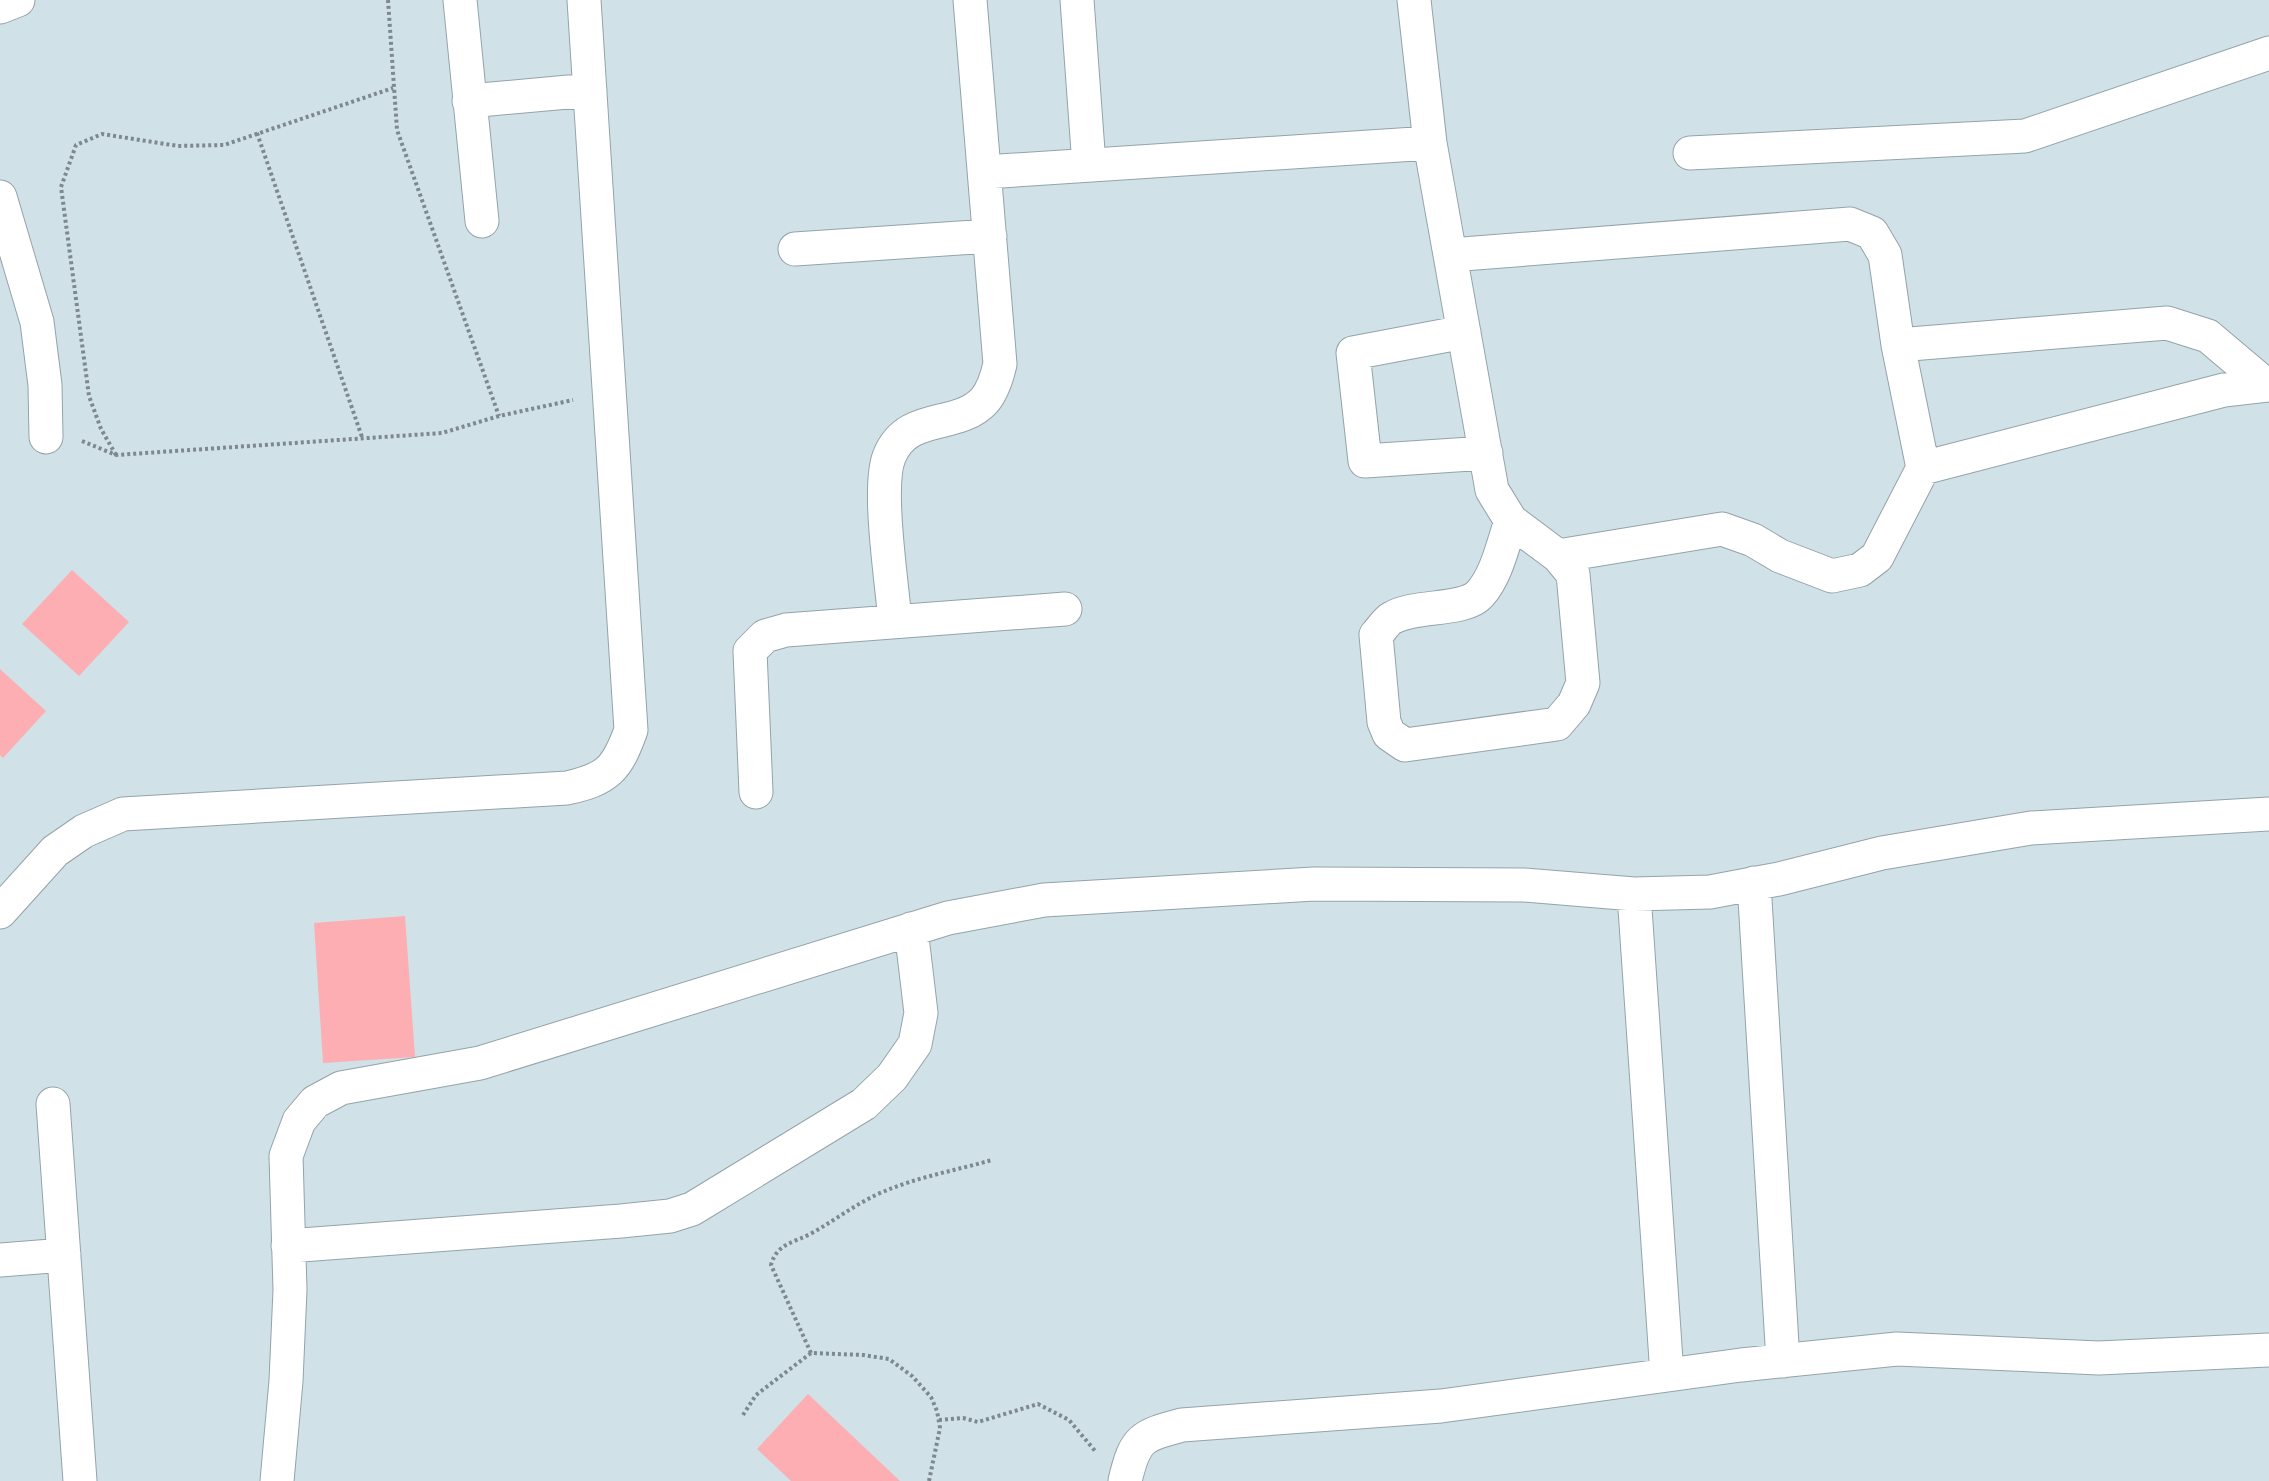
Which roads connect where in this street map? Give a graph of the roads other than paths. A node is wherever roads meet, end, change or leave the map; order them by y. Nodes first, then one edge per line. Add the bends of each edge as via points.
1 (18, 0) edge
2 (460, 0) edge
3 (584, 0) edge
4 (970, 0) edge
5 (1077, 0) edge
6 (1414, 0) edge
7 (0, 7) edge
8 (2269, 53) edge
9 (590, 90) junction
10 (469, 101) junction
11 (1430, 143) junction
12 (1690, 153) dead end
13 (1089, 165) junction
14 (985, 172) junction
15 (0, 197) edge
16 (482, 221) dead end
17 (990, 236) junction
18 (795, 249) dead end
19 (1450, 255) junction
20 (1464, 332) junction
21 (1898, 345) junction
22 (2267, 385) edge
23 (46, 431) road end
24 (1486, 453) junction
25 (1923, 468) junction
26 (1512, 521) junction
27 (1558, 556) junction
28 (1065, 609) dead end
29 (895, 621) junction
30 (756, 792) dead end
31 (2269, 814) edge
32 (1754, 884) junction
33 (1634, 894) junction
34 (0, 912) edge
35 (911, 929) junction
36 (52, 1104) dead end
37 (288, 1246) junction
38 (64, 1255) junction
39 (0, 1260) edge
40 (2269, 1350) edge
41 (1783, 1361) junction
42 (1667, 1375) junction
43 (80, 1481) edge
44 (277, 1481) edge
45 (1125, 1481) edge

1 - 7 lane
2 - 10 lane
3 - 9 lane
4 - 14 lane
5 - 13 lane
6 - 11 lane
8 - 12 lane via 2025,136
9 - 10 lane
9 - 34 lane via 631,730 613,770 593,782 567,788 123,814 84,831 55,851
10 - 16 lane
11 - 13 lane
11 - 19 lane
13 - 14 lane
14 - 17 lane
15 - 23 lane via 37,322
17 - 18 lane
17 - 29 lane via 1000,364 995,384 983,402 900,437 889,458 884,481
19 - 20 lane
19 - 21 lane via 1850,224 1872,233 1885,255
20 - 24 lane
20 - 24 lane via 1353,353 1365,461
21 - 22 lane via 2167,323 2208,336
21 - 25 lane
22 - 25 lane via 2224,390
24 - 26 lane via 1492,490
25 - 27 lane via 1877,557 1860,570 1832,576 1722,529
26 - 27 lane
26 - 27 lane via 1491,577 1480,594 1469,602 1425,607 1391,618 1376,635 1384,722 1389,734 1405,745 1557,724 1574,704 1582,683 1573,574
28 - 29 lane
29 - 30 lane via 786,630 765,636 750,651
31 - 32 lane via 2031,828 1882,853
32 - 33 lane via 1710,892
32 - 41 lane
33 - 35 lane via 1524,885 1314,884 1044,900
33 - 42 lane
35 - 37 lane via 480,1063 341,1088 315,1102 299,1121 286,1156
35 - 37 lane via 921,1013 915,1044 892,1077 864,1104 692,1209 670,1216 621,1221
36 - 38 lane
37 - 44 lane via 286,1381
38 - 39 lane
38 - 43 lane
40 - 41 lane via 2099,1358 1897,1349
41 - 42 lane
42 - 45 lane via 1441,1406 1182,1425 1150,1434 1131,1453

